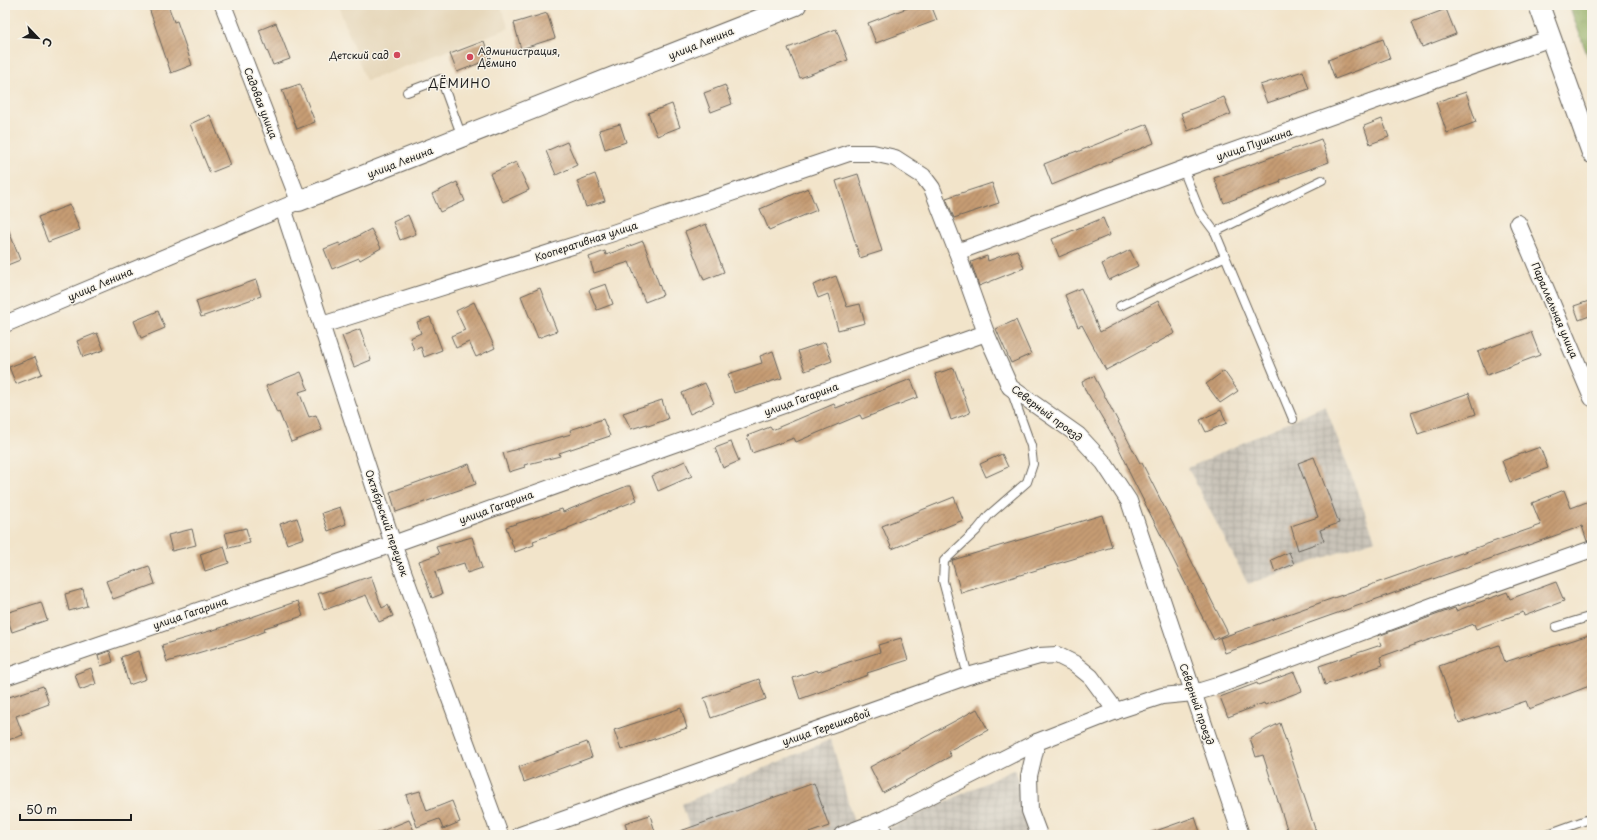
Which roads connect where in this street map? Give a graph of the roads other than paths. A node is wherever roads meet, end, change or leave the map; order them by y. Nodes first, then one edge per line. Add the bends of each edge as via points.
1 (223, 5) edge
2 (796, 5) edge
3 (1539, 5) edge
4 (1551, 38) junction
5 (407, 92) dead end
6 (1586, 117) edge
7 (462, 138) junction
8 (849, 153) joint
9 (1592, 153) edge
10 (1183, 169) junction
11 (1322, 180) dead end
12 (291, 205) junction
13 (1518, 223) dead end
14 (1215, 232) junction
15 (957, 252) junction
16 (1224, 258) junction
17 (1120, 306) dead end
18 (5, 324) edge
19 (322, 325) junction
20 (986, 333) junction
21 (1010, 387) junction
22 (1592, 398) edge
23 (1293, 419) dead end
24 (393, 544) junction
25 (1592, 549) edge
26 (1592, 616) edge
27 (1556, 627) dead end
28 (968, 676) junction
29 (5, 677) edge
30 (1194, 693) junction
31 (1116, 711) junction
32 (1037, 742) junction
33 (1592, 818) edge
34 (884, 819) junction
35 (500, 835) edge
36 (520, 835) edge
37 (842, 835) edge
38 (889, 835) edge
39 (1039, 835) edge
40 (1241, 835) edge
41 (1545, 835) edge

1 - 12 street, Садовая улица
2 - 7 street, улица Ленина
3 - 4 street
4 - 6 street
4 - 10 street, улица Пушкина
5 - 7 lane via 440,79
6 - 9 street
7 - 12 street, улица Ленина
8 - 15 street, Северный проезд via 873,153 895,158 923,176 932,188
8 - 19 street, Кооперативная улица via 610,234
10 - 14 lane via 1200,212
10 - 15 street, улица Пушкина
11 - 14 lane
12 - 18 street, улица Ленина
12 - 19 street, Октябрьский переулок
13 - 22 street, Параллельная улица
14 - 16 lane
15 - 20 street, Северный проезд
16 - 17 lane
16 - 23 lane
19 - 24 street, Октябрьский переулок
20 - 21 street, Северный проезд
20 - 24 street, улица Гагарина
21 - 28 lane via 1031,446 1033,464 1026,482 944,561 943,581
21 - 30 street, Северный проезд via 1078,435 1104,463 1129,501
24 - 29 street, улица Гагарина
24 - 35 street, Октябрьский переулок
25 - 30 street
26 - 27 lane
28 - 31 street, улица Терешковой via 1039,656 1057,656 1075,664 1091,677
28 - 36 street, улица Терешковой
30 - 31 street via 1162,696
30 - 40 street, Северный проезд
31 - 32 street
32 - 34 street
32 - 39 street via 1029,776 1030,811
33 - 41 lane
34 - 37 street
34 - 38 lane

